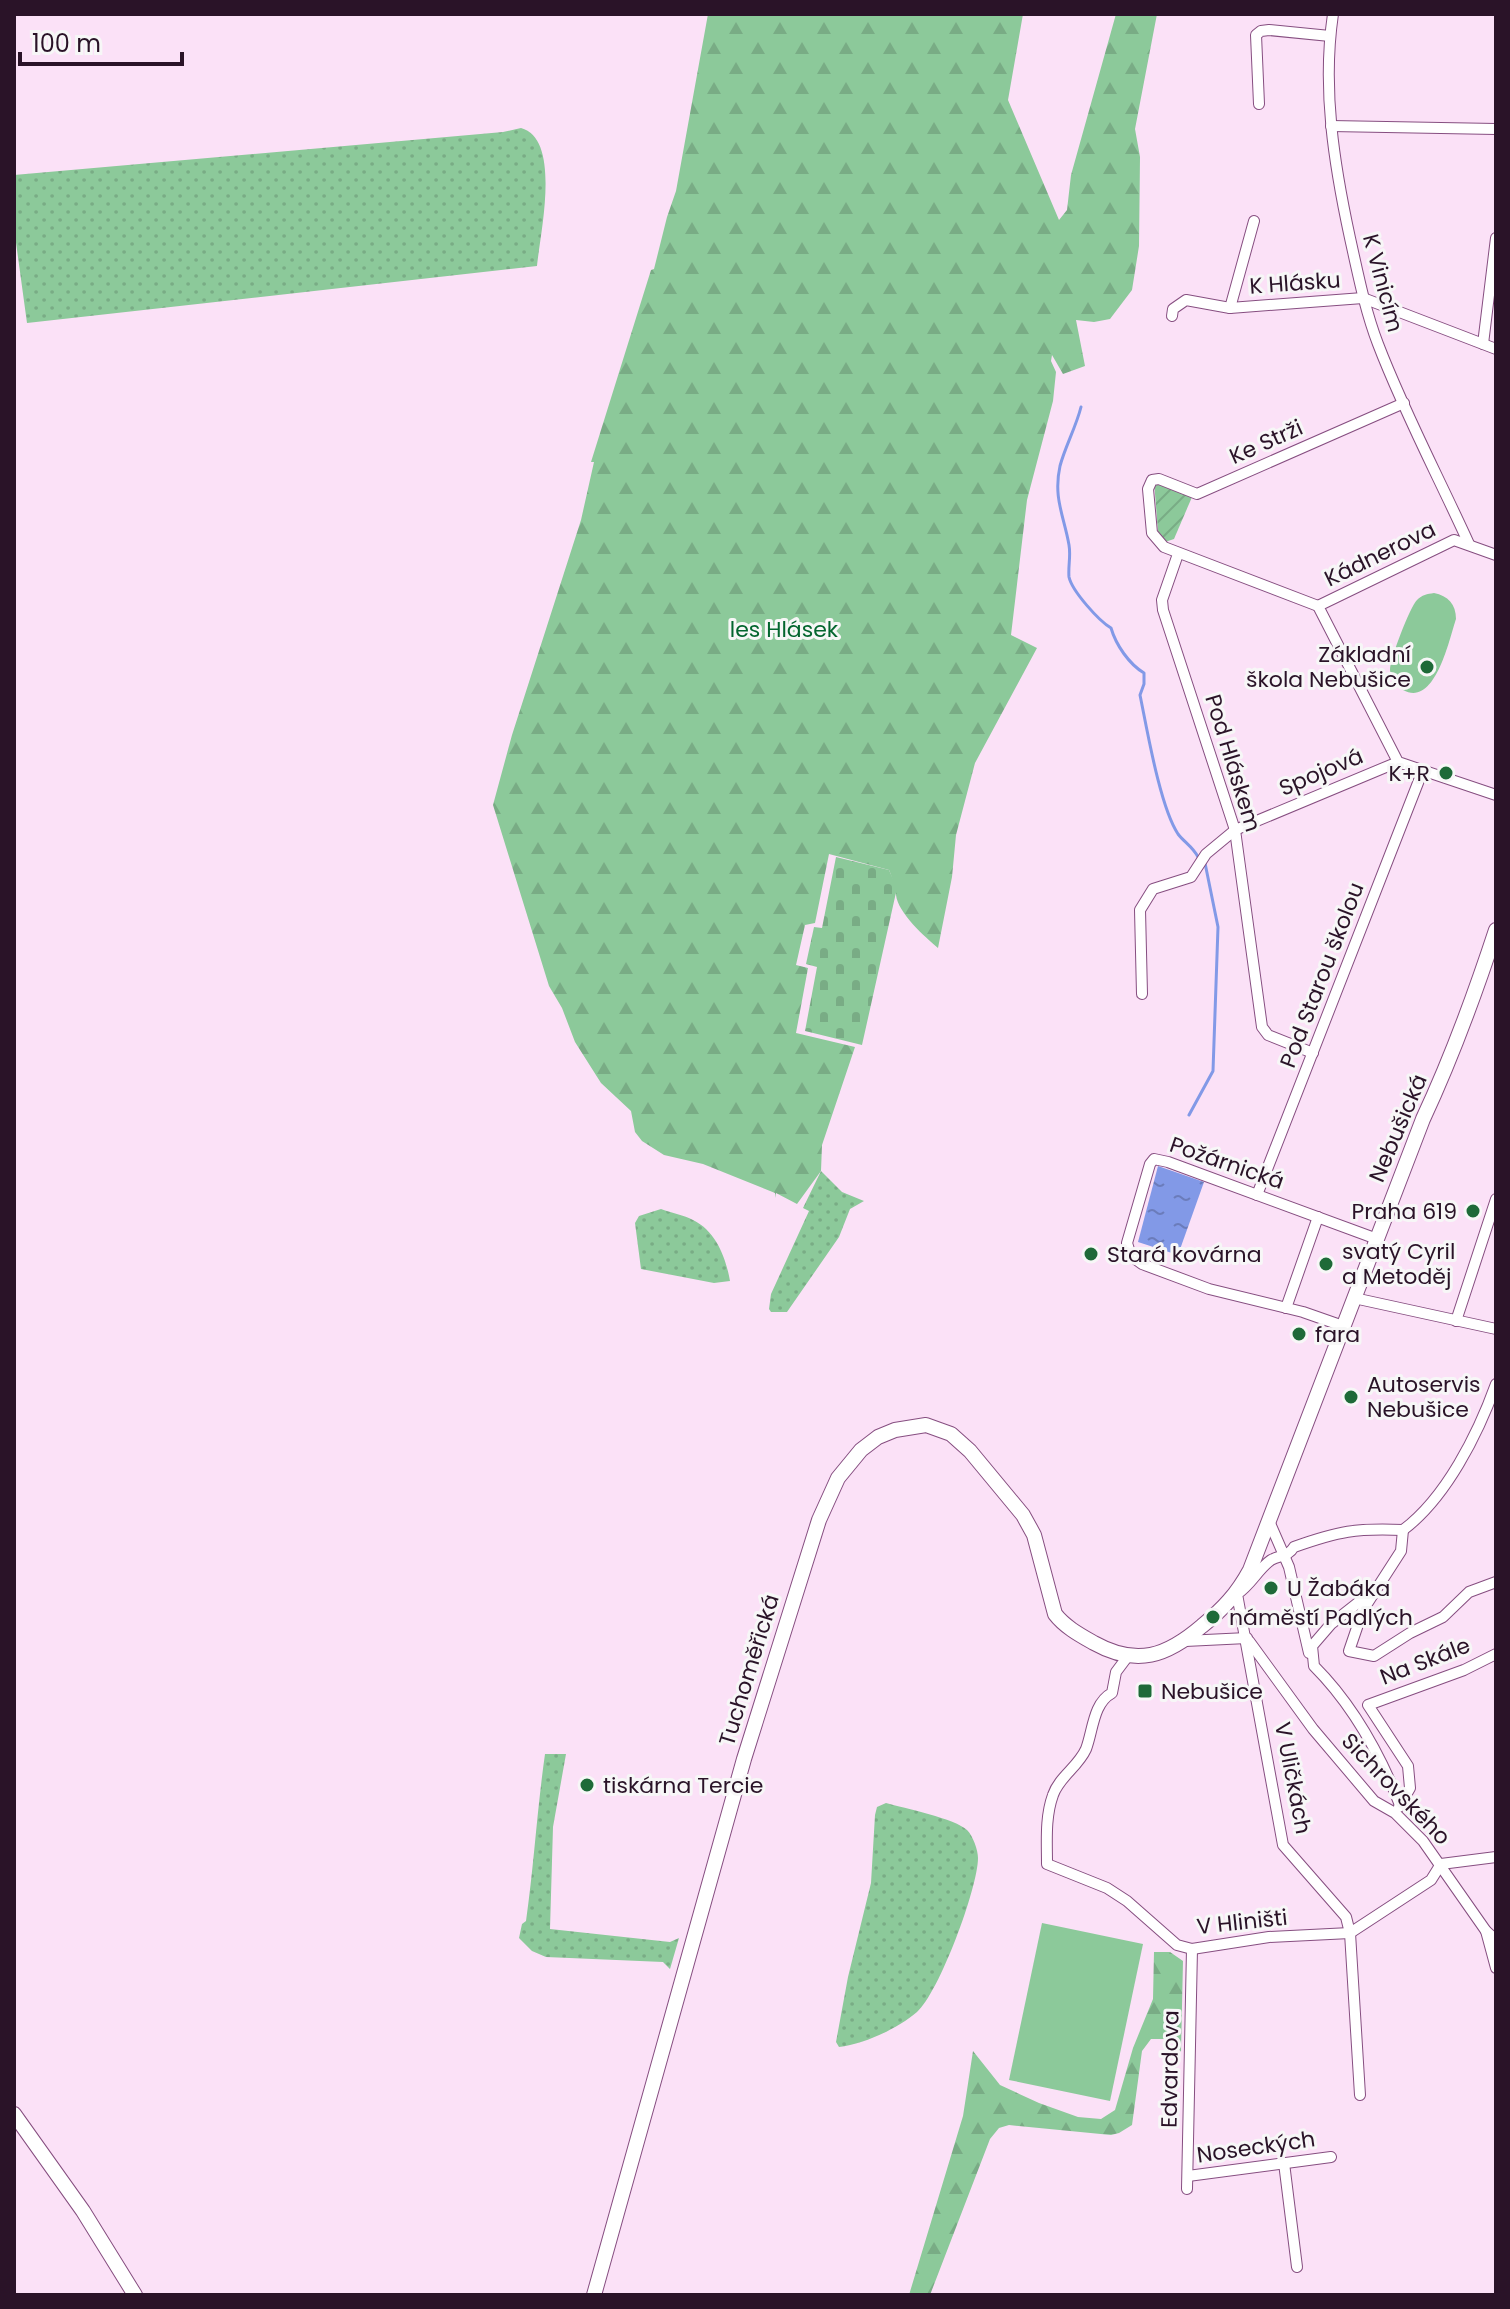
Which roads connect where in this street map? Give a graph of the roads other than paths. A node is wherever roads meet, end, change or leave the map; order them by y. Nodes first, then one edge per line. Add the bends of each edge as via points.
1 (1333, 14) edge
2 (1330, 36) junction
3 (1259, 104) dead end
4 (1331, 126) junction
5 (1496, 129) edge
6 (1254, 221) dead end
7 (1496, 238) edge
8 (1363, 298) junction
9 (1230, 308) junction
10 (1172, 316) dead end
11 (1483, 344) junction
12 (1496, 349) edge
13 (1404, 403) junction
14 (1469, 544) junction
15 (1178, 554) junction
16 (1496, 555) edge
17 (1318, 606) junction
18 (1398, 762) junction
19 (1423, 770) junction
20 (1496, 795) edge
21 (1235, 830) junction
22 (1496, 930) edge
23 (1142, 994) dead end
24 (1313, 1053) junction
25 (1257, 1195) junction
26 (1496, 1199) edge
27 (1318, 1217) junction
28 (1377, 1239) junction
29 (1354, 1298) junction
30 (1286, 1308) junction
31 (1456, 1321) junction
32 (1343, 1326) junction
33 (1496, 1329) edge
34 (1496, 1384) edge
35 (1269, 1521) junction
36 (1403, 1530) junction
37 (1283, 1556) junction
38 (1496, 1582) edge
39 (1377, 1588) junction
40 (1237, 1594) junction
41 (1247, 1638) junction
42 (1184, 1641) junction
43 (1496, 1654) edge
44 (1128, 1656) junction
45 (1314, 1666) junction
46 (1397, 1809) junction
47 (1496, 1857) edge
48 (1441, 1864) junction
49 (1486, 1931) junction
50 (1350, 1933) junction
51 (1496, 1940) edge
52 (1192, 1949) junction
53 (1496, 1968) edge
54 (1360, 2095) dead end
55 (14, 2114) edge
56 (1331, 2157) dead end
57 (1284, 2163) junction
58 (1188, 2176) junction
59 (1187, 2189) dead end
60 (1297, 2267) dead end
61 (135, 2295) edge
62 (594, 2295) edge

1 - 2 street, K Vinicím
2 - 3 street via 1269,30 1256,35
2 - 4 street, K Vinicím
4 - 5 street
4 - 8 street, K Vinicím
6 - 9 street, K Hlásku
7 - 11 street
8 - 9 street, K Hlásku
8 - 11 street
8 - 13 street, K Vinicím
9 - 10 street, K Hlásku via 1186,300
11 - 12 street
13 - 14 street, K Vinicím
13 - 15 street, Ke Strži via 1197,494 1152,480 1152,533
14 - 16 street, Kádnerova
14 - 17 street, Kádnerova via 1451,541
15 - 17 street
15 - 21 street, Pod Hláskem via 1163,610
17 - 18 street, Kádnerova
18 - 19 street
18 - 21 street, Spojová
19 - 20 street
19 - 24 street, Pod Starou školou
21 - 23 street, Spojová via 1206,854 1191,877 1153,889 1140,910
21 - 24 street, Pod Hláskem via 1262,1027 1268,1035
22 - 28 street, Nebušická
24 - 25 street, Pod Starou školou
25 - 27 street, Požárnická
25 - 30 street, Požárnická via 1154,1159 1127,1250 1149,1267 1209,1289
26 - 31 street
27 - 28 street, Požárnická
27 - 30 street
28 - 29 street, Nebušická
29 - 31 street
29 - 32 street, Nebušická
30 - 32 street
31 - 33 street
32 - 35 street, Nebušická
34 - 36 street via 1474,1437 1450,1475
35 - 37 street
35 - 40 street
36 - 37 street via 1348,1530 1294,1547
36 - 39 street via 1401,1551
37 - 40 street
37 - 45 street
38 - 39 street via 1469,1592 1443,1617 1374,1656 1349,1651
39 - 45 street via 1312,1646
40 - 41 street
40 - 42 street
41 - 42 street
41 - 46 street, Sichrovského via 1374,1801
41 - 50 street, V Uličkách via 1283,1845 1346,1917
42 - 44 street via 1154,1655
43 - 46 street, Na Skále via 1368,1705 1408,1766 1410,1788
44 - 52 street, V Hliništi via 1116,1672 1112,1693 1100,1705 1086,1749 1053,1792 1047,1864 1107,1888 1177,1945
44 - 62 street, Tuchoměřická via 1104,1649 1055,1614 1034,1535 1023,1515 951,1434 926,1425 895,1430 878,1437 850,1462 819,1520 771,1668
45 - 46 street via 1337,1689 1388,1773
46 - 48 street, Sichrovského
47 - 48 street
48 - 49 street, Sichrovského
48 - 50 street via 1431,1880
49 - 51 street, Sichrovského
49 - 53 street, Sichrovského
50 - 52 street, V Hliništi via 1269,1937
50 - 54 street, V Uličkách
52 - 58 street, Edvardova
55 - 61 street
56 - 57 street, Noseckých
57 - 58 street, Noseckých
57 - 60 street
58 - 59 street, Edvardova

